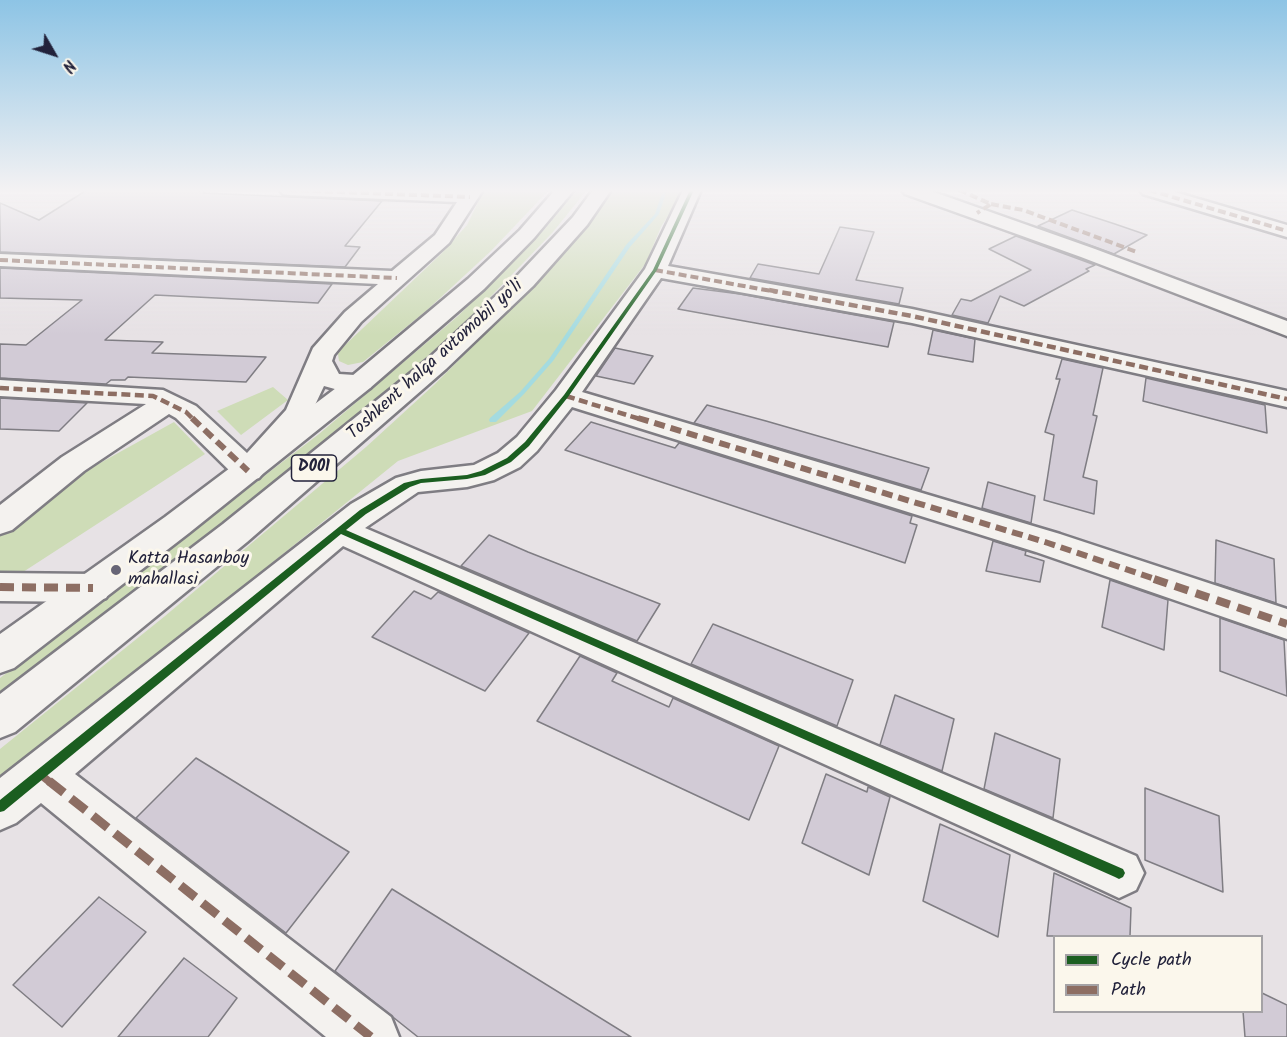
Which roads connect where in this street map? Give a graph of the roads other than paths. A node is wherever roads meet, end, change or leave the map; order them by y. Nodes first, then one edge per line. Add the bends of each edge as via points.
1 (442, 238) edge
2 (523, 238) edge
3 (563, 238) edge
4 (670, 238) edge
5 (1058, 238) edge
6 (1100, 238) edge
7 (1137, 252) dead end
8 (0, 260) edge
9 (655, 270) junction
10 (397, 278) junction
11 (1287, 329) edge
12 (320, 361) junction
13 (361, 382) junction
14 (0, 388) edge
15 (566, 396) junction
16 (1287, 399) edge
17 (167, 403) junction
18 (248, 471) junction
19 (0, 522) edge
20 (340, 531) junction
21 (0, 587) edge
22 (93, 588) junction
23 (1287, 624) edge
24 (0, 656) edge
25 (0, 719) edge
26 (41, 775) junction
27 (0, 807) edge
28 (1119, 873) dead end
29 (371, 1037) edge

1 - 10 main road
2 - 13 main road, Toshkent halqa avtomobil yo'li / D001 via 483,278
3 - 25 main road, Toshkent halqa avtomobil yo'li / D001 via 525,281 437,364 244,526
4 - 9 main road
5 - 11 main road
6 - 7 main road
8 - 10 main road
9 - 15 main road
9 - 16 main road via 912,316
10 - 12 main road via 327,345
12 - 13 main road via 330,380
12 - 18 main road via 298,414
13 - 18 main road, Toshkent halqa avtomobil yo'li / D001
14 - 17 main road via 153,396
15 - 20 main road via 509,460 467,477 407,485
15 - 23 main road via 1048,543
17 - 18 main road via 186,412
17 - 19 main road via 73,464
18 - 22 main road, Toshkent halqa avtomobil yo'li / D001
20 - 26 main road
20 - 28 main road
21 - 22 main road
22 - 24 main road, Toshkent halqa avtomobil yo'li / D001
26 - 27 main road
26 - 29 main road

